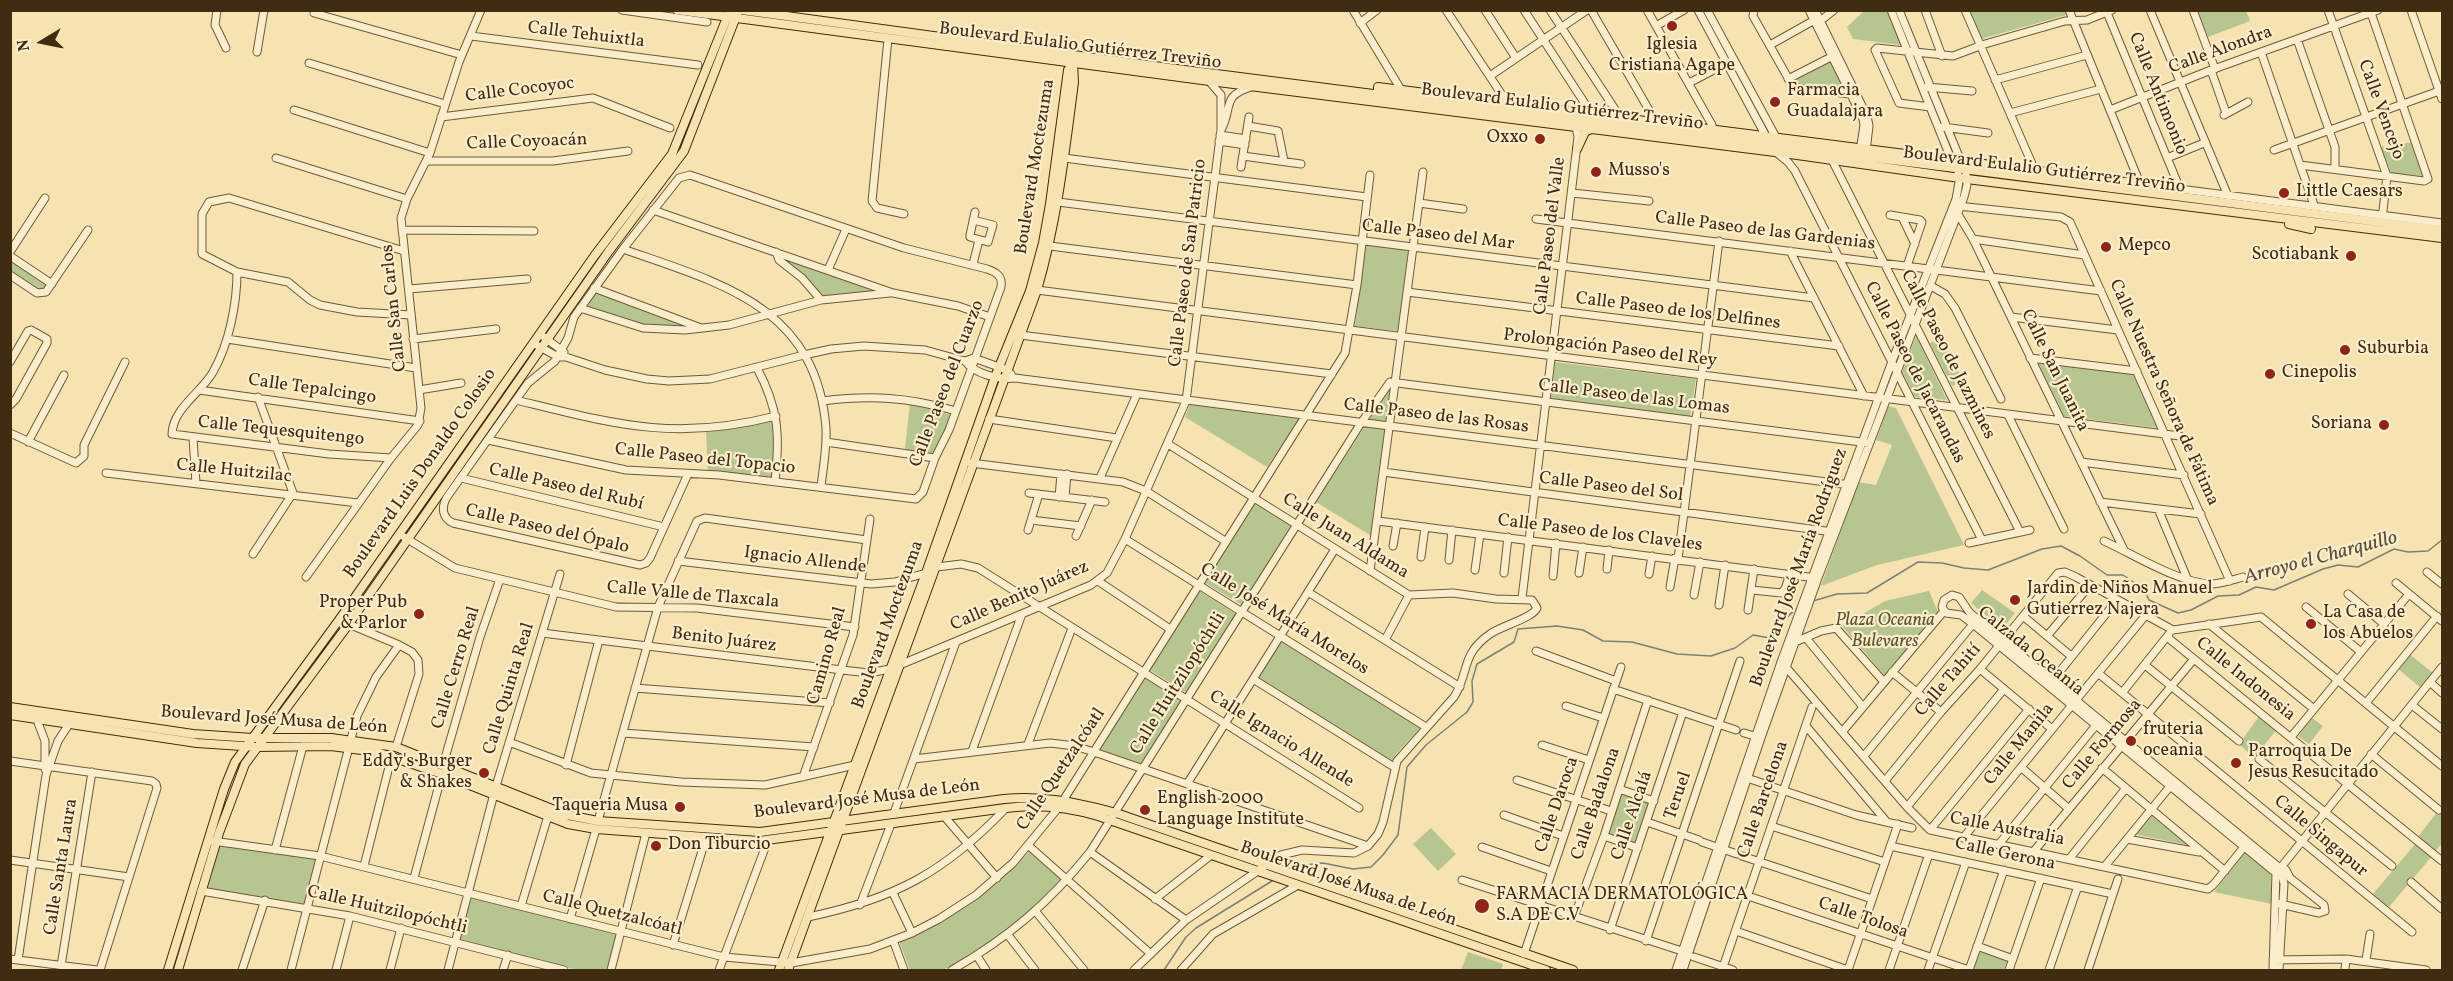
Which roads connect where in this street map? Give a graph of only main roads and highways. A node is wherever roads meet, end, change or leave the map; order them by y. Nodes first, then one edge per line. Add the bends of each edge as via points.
1 (677, 10) edge
2 (768, 12) edge
3 (735, 14) edge
4 (709, 18) junction
5 (826, 21) junction
6 (721, 32) junction
7 (832, 32) junction
8 (1050, 56) junction
9 (1104, 60) junction
10 (1073, 63) junction
11 (1067, 80) junction
12 (1403, 93) junction
13 (1561, 117) junction
14 (1593, 122) junction
15 (1576, 127) junction
16 (1713, 132) junction
17 (1776, 146) junction
18 (1577, 149) road end
19 (2225, 199) junction
20 (2263, 208) junction
21 (2395, 224) junction
22 (2424, 228) junction
23 (2311, 229) dead end
24 (2442, 230) edge
25 (2408, 234) junction
26 (2442, 238) edge
27 (543, 337) junction
28 (537, 346) junction
29 (1003, 368) junction
30 (1000, 378) junction
31 (970, 463) junction
32 (10, 706) edge
33 (10, 716) edge
34 (103, 725) junction
35 (253, 738) junction
36 (263, 738) junction
37 (349, 744) junction
38 (247, 746) junction
39 (257, 747) junction
40 (495, 790) junction
41 (1062, 804) junction
42 (1113, 817) junction
43 (838, 821) junction
44 (597, 825) junction
45 (835, 831) junction
46 (212, 841) junction
47 (1265, 869) junction
48 (198, 871) junction
49 (1298, 881) junction
50 (201, 891) junction
51 (780, 967) edge
52 (790, 967) edge
53 (168, 970) edge
54 (178, 970) edge
55 (1546, 970) edge
56 (1573, 970) edge

1 - 4 main road, Boulevard Eulalio Gutiérrez Treviño
2 - 3 main road, Boulevard Eulalio Gutiérrez Treviño
2 - 5 main road, Boulevard Eulalio Gutiérrez Treviño
3 - 4 main road, Boulevard Eulalio Gutiérrez Treviño
3 - 6 main road, Boulevard Luis Donaldo Colosio
3 - 7 main road, Boulevard Eulalio Gutiérrez Treviño
3 - 27 main road, Boulevard Luis Donaldo Colosio via 684,151
4 - 6 main road via 719,23
5 - 7 main road
5 - 8 main road, Boulevard Eulalio Gutiérrez Treviño
6 - 27 main road, Boulevard Luis Donaldo Colosio via 672,154 595,255
7 - 8 main road, Boulevard Eulalio Gutiérrez Treviño
8 - 9 main road, Boulevard Eulalio Gutiérrez Treviño
8 - 10 main road, Boulevard Eulalio Gutiérrez Treviño
8 - 11 main road
9 - 10 main road
9 - 12 main road, Boulevard Eulalio Gutiérrez Treviño via 1378,93 1378,87
10 - 11 main road, Boulevard Moctezuma
10 - 15 main road, Boulevard Eulalio Gutiérrez Treviño
10 - 29 main road, Boulevard Moctezuma via 1074,81 1050,246 1037,291
11 - 29 main road, Boulevard Moctezuma via 1043,243
12 - 13 main road, Boulevard Eulalio Gutiérrez Treviño
12 - 14 main road, Boulevard Eulalio Gutiérrez Treviño via 1508,103
13 - 14 main road, Boulevard Eulalio Gutiérrez Treviño
13 - 15 main road
14 - 15 main road, Boulevard Eulalio Gutiérrez Treviño
14 - 16 main road, Boulevard Eulalio Gutiérrez Treviño
14 - 16 main road, Boulevard Eulalio Gutiérrez Treviño via 1620,117
14 - 17 main road, Boulevard Eulalio Gutiérrez Treviño
14 - 18 main road
16 - 17 main road, Boulevard Eulalio Gutiérrez Treviño
17 - 19 main road, Boulevard Eulalio Gutiérrez Treviño via 1862,152
17 - 19 main road, Boulevard Eulalio Gutiérrez Treviño via 1832,160 1963,179
19 - 20 main road, Boulevard Eulalio Gutiérrez Treviño
19 - 20 main road, Boulevard Eulalio Gutiérrez Treviño via 2236,212
20 - 21 main road, Boulevard Eulalio Gutiérrez Treviño via 2382,218
20 - 23 main road via 2281,223
20 - 25 main road, Boulevard Eulalio Gutiérrez Treviño
21 - 22 main road, Boulevard Eulalio Gutiérrez Treviño
21 - 25 main road
22 - 24 main road, Boulevard Eulalio Gutiérrez Treviño
22 - 25 main road
25 - 26 main road, Boulevard Eulalio Gutiérrez Treviño
27 - 28 main road, Boulevard Luis Donaldo Colosio
28 - 35 main road, Boulevard Luis Donaldo Colosio
28 - 36 main road, Boulevard Luis Donaldo Colosio via 348,625
29 - 30 main road, Boulevard Moctezuma
30 - 31 main road, Boulevard Moctezuma
30 - 31 main road, Boulevard Moctezuma via 989,419
31 - 43 main road, Boulevard Moctezuma via 890,669
31 - 43 main road, Boulevard Moctezuma via 902,665
32 - 34 main road, Boulevard José Musa de León
33 - 34 main road, Boulevard José Musa de León
34 - 35 main road, Boulevard José Musa de León
34 - 38 main road, Boulevard José Musa de León via 177,741
35 - 36 main road, Boulevard José Musa de León
35 - 38 main road, Boulevard Luis Donaldo Colosio
36 - 37 main road, Boulevard José Musa de León
36 - 39 main road, Boulevard Luis Donaldo Colosio
37 - 39 main road, Boulevard José Musa de León
37 - 40 main road, Boulevard José Musa de León via 394,751
38 - 39 main road, Boulevard José Musa de León
38 - 46 main road, Boulevard Luis Donaldo Colosio via 227,778
39 - 46 main road, Boulevard Luis Donaldo Colosio via 240,773
40 - 44 main road, Boulevard José Musa de León
40 - 44 main road, Boulevard José Musa de León via 568,824
41 - 42 main road, Boulevard José Musa de León
41 - 43 main road, Boulevard José Musa de León via 1048,797 1016,798
41 - 45 main road, Boulevard José Musa de León via 1006,807
42 - 47 main road, Boulevard José Musa de León
42 - 47 main road, Boulevard José Musa de León via 1210,856
43 - 44 main road, Boulevard José Musa de León via 751,832
43 - 45 main road, Boulevard Moctezuma
44 - 45 main road, Boulevard José Musa de León via 646,833 768,840
45 - 51 main road, Boulevard Moctezuma
45 - 52 main road, Boulevard Moctezuma
46 - 48 main road, Boulevard Luis Donaldo Colosio
46 - 50 main road, Boulevard Luis Donaldo Colosio
47 - 49 main road, Boulevard José Musa de León
47 - 49 main road, Boulevard José Musa de León via 1286,881
48 - 50 main road
48 - 53 main road, Boulevard Luis Donaldo Colosio
49 - 55 main road, Boulevard José Musa de León
49 - 56 main road, Boulevard José Musa de León
50 - 54 main road, Boulevard Luis Donaldo Colosio

